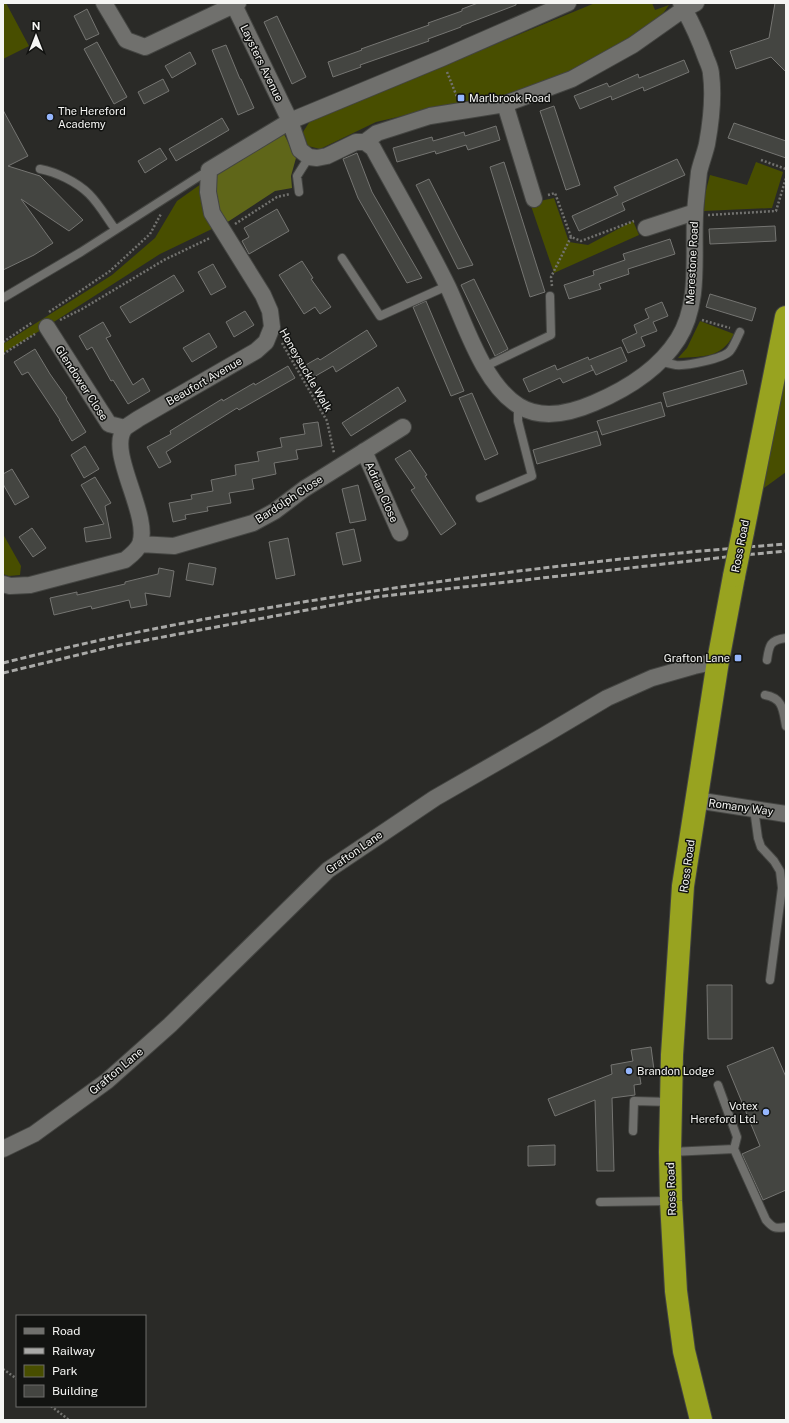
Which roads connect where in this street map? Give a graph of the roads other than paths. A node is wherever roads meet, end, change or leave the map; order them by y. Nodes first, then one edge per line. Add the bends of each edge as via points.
1 (104, 3) edge
2 (568, 3) edge
3 (236, 4) edge
4 (687, 5) edge
5 (505, 104) junction
6 (290, 121) junction
7 (365, 142) junction
8 (309, 157) junction
9 (40, 168) dead end
10 (209, 170) junction
11 (299, 192) road end
12 (534, 199) road end
13 (695, 212) junction
14 (646, 228) road end
15 (115, 229) junction
16 (342, 258) dead end
17 (447, 286) junction
18 (550, 296) road end
19 (3, 298) edge
20 (786, 317) edge
21 (43, 320) road end
22 (740, 332) road end
23 (661, 361) junction
24 (484, 367) junction
25 (518, 406) junction
26 (403, 427) dead end
27 (125, 428) junction
28 (364, 451) junction
29 (480, 498) dead end
30 (400, 533) dead end
31 (140, 544) junction
32 (3, 584) edge
33 (786, 638) edge
34 (767, 660) dead end
35 (718, 662) junction
36 (765, 695) dead end
37 (786, 726) edge
38 (696, 800) junction
39 (754, 809) junction
40 (786, 814) edge
41 (770, 980) dead end
42 (718, 1085) dead end
43 (670, 1102) junction
44 (633, 1131) dead end
45 (3, 1149) edge
46 (734, 1149) junction
47 (670, 1152) junction
48 (671, 1201) junction
49 (600, 1202) dead end
50 (786, 1227) edge
51 (701, 1420) edge

1 - 3 street via 126,40 144,47
2 - 6 street
3 - 6 street, Laysters Avenue
4 - 5 street via 633,45 572,79
4 - 13 street, Merestone Road via 711,73 712,106 707,144 699,172
5 - 7 street via 430,116 377,132
5 - 12 street
6 - 8 street via 300,150
6 - 10 street
7 - 8 street via 356,142 326,156
7 - 17 street, Merestone Road via 373,148
8 - 11 lane via 297,176
9 - 15 lane via 82,188 93,198
10 - 15 lane
10 - 27 street, Beaufort Avenue via 208,192 212,213 263,295 270,311 272,327 266,342 256,351
13 - 14 street
13 - 23 street, Merestone Road via 693,288 689,315 679,338
15 - 19 lane
16 - 17 lane via 380,316
17 - 24 street, Merestone Road
18 - 24 lane via 551,336
20 - 35 highway, Ross Road, bridge
21 - 27 street, Glendower Close via 109,424
22 - 23 lane via 729,352 718,358 677,365
23 - 25 street, Merestone Road via 631,384 578,410 551,414 532,412
24 - 25 street, Merestone Road via 503,393
25 - 29 lane via 518,421 532,476
26 - 28 street, Bardolph Close
27 - 31 street via 120,439 121,455 141,524
28 - 30 street, Adrian Close
28 - 31 street, Bardolph Close via 253,523 174,546
31 - 32 street via 125,560 30,585
33 - 34 lane via 772,642
35 - 38 highway, Ross Road
35 - 45 street, Grafton Lane via 652,678 607,698 435,798 334,866 170,1025 107,1081 34,1134
36 - 37 lane via 780,702
38 - 39 street, Romany Way
38 - 43 highway, Ross Road via 683,886 674,1002
39 - 40 street, Romany Way
39 - 41 lane via 761,847 780,871 782,888
42 - 46 lane via 737,1137
43 - 44 lane via 634,1102
43 - 47 highway, Ross Road
46 - 47 lane
46 - 50 lane via 766,1220 776,1228
47 - 48 highway, Ross Road
48 - 49 lane
48 - 51 highway, Ross Road via 678,1306 684,1351

